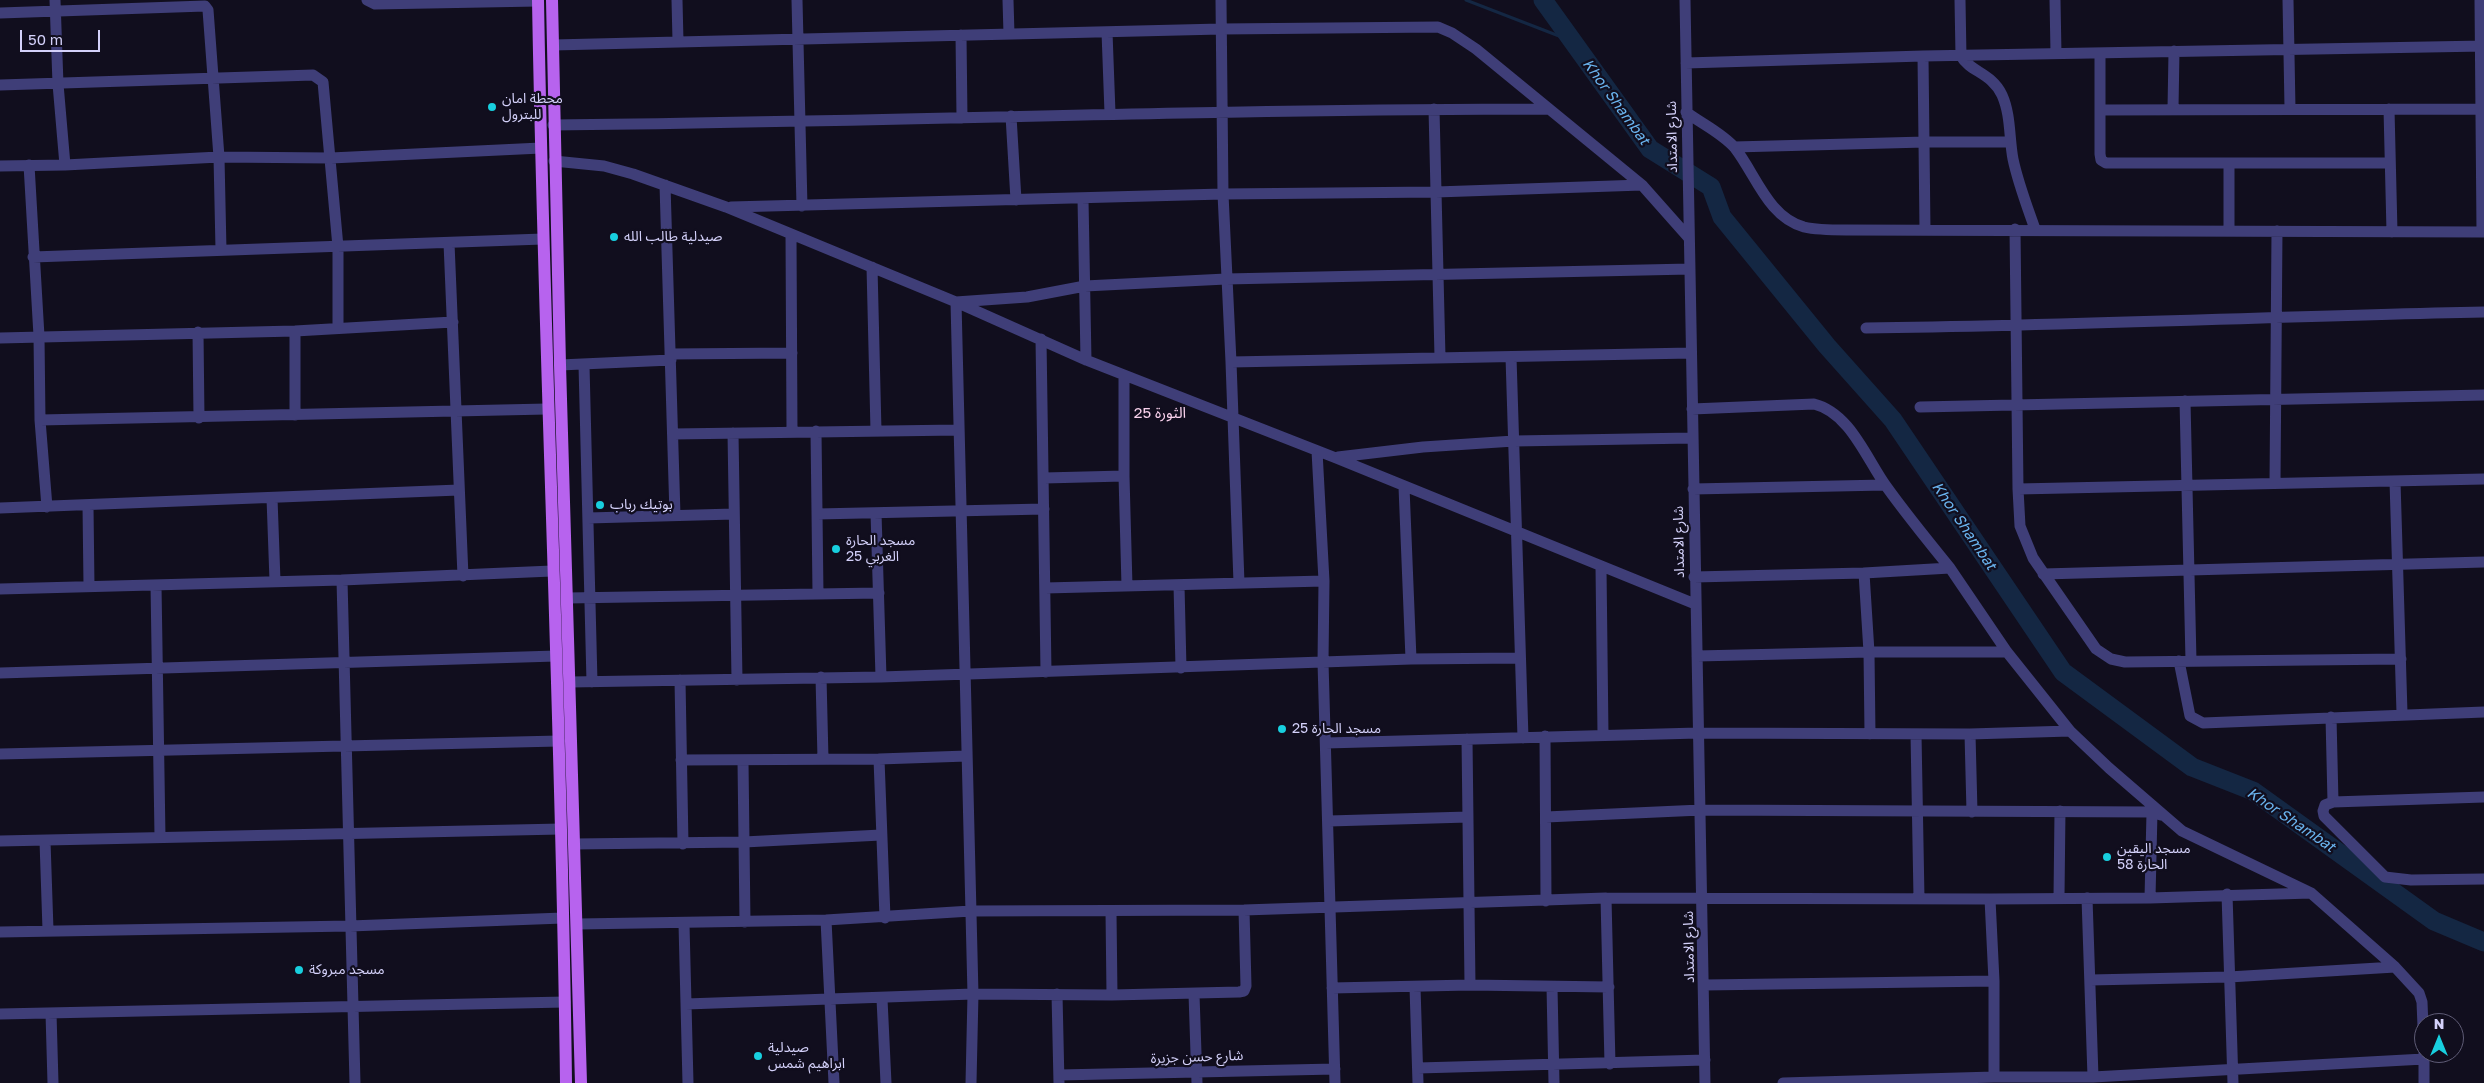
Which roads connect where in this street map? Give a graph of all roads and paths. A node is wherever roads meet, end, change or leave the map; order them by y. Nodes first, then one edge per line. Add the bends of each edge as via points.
1 (367, 0) edge
2 (552, 0) edge
3 (677, 0) edge
4 (797, 0) edge
5 (1008, 0) edge
6 (1221, 0) edge
7 (1684, 0) edge
8 (1960, 0) edge
9 (2055, 0) edge
10 (2288, 0) edge
11 (2480, 0) edge
12 (538, 1) edge
13 (55, 6) edge
14 (0, 13) edge
15 (1221, 29) junction
16 (1107, 32) junction
17 (1009, 34) junction
18 (961, 35) junction
19 (798, 38) junction
20 (678, 41) junction
21 (553, 45) junction
22 (2482, 46) edge
23 (2289, 49) junction
24 (2174, 51) junction
25 (2100, 53) junction
26 (2056, 54) junction
27 (1923, 56) junction
28 (1962, 56) junction
29 (1686, 63) junction
30 (214, 80) junction
31 (58, 84) junction
32 (0, 85) edge
33 (2290, 108) junction
34 (1434, 109) junction
35 (1548, 109) junction
36 (2173, 109) junction
37 (2389, 109) junction
38 (2482, 109) edge
39 (2100, 110) junction
40 (1222, 112) junction
41 (1686, 112) junction
42 (1110, 113) junction
43 (1011, 116) junction
44 (962, 118) junction
45 (800, 122) junction
46 (553, 125) junction
47 (1925, 142) junction
48 (2010, 142) junction
49 (541, 148) junction
50 (1734, 148) junction
51 (219, 157) junction
52 (331, 158) junction
53 (554, 161) junction
54 (2390, 163) junction
55 (2229, 164) junction
56 (29, 165) junction
57 (65, 165) junction
58 (0, 166) edge
59 (2483, 172) edge
60 (665, 185) junction
61 (1642, 185) junction
62 (1436, 192) junction
63 (1224, 194) junction
64 (1083, 199) junction
65 (1016, 200) junction
66 (802, 206) junction
67 (726, 207) junction
68 (2015, 229) junction
69 (2035, 229) junction
70 (1926, 230) junction
71 (2229, 231) junction
72 (2277, 231) junction
73 (2392, 232) junction
74 (2483, 232) edge
75 (791, 234) junction
76 (1689, 236) junction
77 (543, 239) junction
78 (450, 243) junction
79 (338, 247) junction
80 (221, 250) junction
81 (33, 257) junction
82 (872, 267) junction
83 (1690, 269) junction
84 (1437, 273) junction
85 (1226, 279) junction
86 (1085, 286) junction
87 (956, 302) junction
88 (2484, 312) edge
89 (2276, 316) junction
90 (453, 322) junction
91 (2016, 327) junction
92 (338, 328) junction
93 (1866, 328) dead end
94 (295, 331) junction
95 (198, 332) junction
96 (39, 336) junction
97 (0, 338) edge
98 (1041, 339) junction
99 (792, 353) junction
100 (1691, 353) junction
101 (671, 357) junction
102 (1440, 357) junction
103 (1511, 357) junction
104 (1086, 360) junction
105 (1231, 362) junction
106 (560, 365) junction
107 (584, 365) junction
108 (1124, 375) junction
109 (2484, 395) edge
110 (2276, 399) junction
111 (2185, 401) junction
112 (1920, 407) dead end
113 (2017, 407) junction
114 (547, 409) junction
115 (1692, 409) junction
116 (456, 412) junction
117 (295, 415) junction
118 (199, 418) junction
119 (1233, 419) junction
120 (40, 420) junction
121 (958, 430) junction
122 (792, 431) junction
123 (816, 431) junction
124 (876, 431) junction
125 (733, 433) junction
126 (673, 434) junction
127 (1692, 438) junction
128 (1514, 441) junction
129 (1317, 451) junction
130 (1336, 458) junction
131 (1124, 476) junction
132 (1044, 478) junction
133 (2484, 479) edge
134 (2395, 481) junction
135 (2275, 483) junction
136 (1885, 485) junction
137 (2187, 485) junction
138 (1404, 487) junction
139 (2018, 489) junction
140 (459, 490) junction
141 (1693, 490) junction
142 (272, 498) junction
143 (88, 506) junction
144 (47, 507) junction
145 (0, 508) edge
146 (1044, 509) junction
147 (961, 510) junction
148 (876, 513) junction
149 (734, 514) junction
150 (817, 514) junction
151 (676, 516) junction
152 (588, 518) junction
153 (1518, 532) junction
154 (2484, 562) edge
155 (2397, 565) junction
156 (1601, 567) junction
157 (1950, 568) junction
158 (2188, 569) junction
159 (552, 571) junction
160 (1864, 573) junction
161 (2044, 574) junction
162 (463, 576) junction
163 (1694, 577) junction
164 (342, 580) junction
165 (274, 581) junction
166 (1324, 581) junction
167 (1239, 583) junction
168 (156, 584) junction
169 (1179, 585) junction
170 (89, 586) junction
171 (1127, 586) junction
172 (1045, 588) junction
173 (0, 589) edge
174 (879, 593) junction
175 (818, 594) junction
176 (735, 595) junction
177 (567, 598) junction
178 (590, 598) junction
179 (1695, 604) junction
180 (1869, 652) junction
181 (2007, 652) junction
182 (556, 656) junction
183 (1697, 656) junction
184 (1519, 658) junction
185 (1411, 659) junction
186 (2401, 659) junction
187 (345, 661) junction
188 (2185, 661) junction
189 (1323, 662) junction
190 (1181, 668) junction
191 (158, 669) junction
192 (1046, 672) junction
193 (0, 673) edge
194 (964, 675) junction
195 (821, 678) junction
196 (881, 678) junction
197 (680, 680) junction
198 (737, 680) junction
199 (570, 682) junction
200 (592, 682) junction
201 (2484, 712) edge
202 (2402, 713) junction
203 (2331, 717) junction
204 (2070, 731) junction
205 (1698, 733) junction
206 (1870, 734) junction
207 (1916, 734) junction
208 (1970, 734) junction
209 (1603, 735) junction
210 (1546, 736) junction
211 (1523, 738) junction
212 (1467, 739) junction
213 (559, 741) junction
214 (1326, 743) junction
215 (348, 747) junction
216 (159, 750) junction
217 (0, 754) edge
218 (967, 756) junction
219 (823, 759) junction
220 (879, 759) junction
221 (681, 760) junction
222 (743, 761) junction
223 (2484, 797) edge
224 (2333, 802) junction
225 (1700, 810) junction
226 (1917, 812) junction
227 (1972, 812) junction
228 (2060, 812) junction
229 (2156, 814) junction
230 (1468, 817) junction
231 (1546, 818) junction
232 (1329, 821) junction
233 (561, 829) junction
234 (350, 834) junction
235 (881, 835) junction
236 (160, 838) junction
237 (0, 841) edge
238 (46, 841) junction
239 (744, 842) junction
240 (574, 844) junction
241 (683, 844) junction
242 (2484, 879) edge
243 (2311, 893) junction
244 (2228, 894) junction
245 (2058, 897) junction
246 (1606, 898) junction
247 (1919, 898) junction
248 (2087, 898) junction
249 (2150, 898) junction
250 (1703, 899) junction
251 (1990, 899) junction
252 (1546, 901) junction
253 (1469, 902) junction
254 (1331, 907) junction
255 (1244, 910) junction
256 (971, 911) junction
257 (1111, 912) junction
258 (564, 918) junction
259 (885, 918) junction
260 (826, 920) junction
261 (745, 922) junction
262 (578, 924) junction
263 (684, 924) junction
264 (350, 926) junction
265 (48, 930) junction
266 (0, 932) edge
267 (2395, 967) junction
268 (2229, 977) junction
269 (2090, 980) junction
270 (1994, 981) junction
271 (1470, 985) junction
272 (1704, 985) junction
273 (1415, 987) junction
274 (1552, 987) junction
275 (1609, 987) junction
276 (1332, 988) junction
277 (973, 994) junction
278 (1058, 994) junction
279 (1194, 994) junction
280 (1112, 995) junction
281 (882, 999) junction
282 (830, 1000) junction
283 (565, 1002) junction
284 (686, 1004) junction
285 (352, 1008) junction
286 (2422, 1013) edge
287 (0, 1014) edge
288 (51, 1014) junction
289 (2414, 1056) edge
290 (1705, 1060) junction
291 (2424, 1063) edge
292 (1610, 1064) junction
293 (1553, 1065) junction
294 (1418, 1068) junction
295 (2232, 1068) junction
296 (1335, 1069) junction
297 (1994, 1077) junction
298 (2093, 1077) junction
299 (1197, 1078) edge
300 (1059, 1079) edge
301 (53, 1083) edge
302 (355, 1083) edge
303 (566, 1083) edge
304 (581, 1083) edge
305 (688, 1083) edge
306 (834, 1083) edge
307 (886, 1083) edge
308 (971, 1083) edge
309 (1335, 1083) edge
310 (1418, 1083) edge
311 (1554, 1083) edge
312 (1705, 1083) edge
313 (1783, 1083) edge
314 (2232, 1083) edge
315 (2424, 1083) edge

1 - 12 street via 374,4
2 - 21 main road
3 - 20 street
4 - 19 street
5 - 17 street
6 - 15 street
7 - 29 street, شارع الامتداد
8 - 28 street
9 - 26 street
10 - 23 street
11 - 22 street
12 - 49 main road
13 - 14 street
13 - 30 street via 206,6
13 - 31 street
15 - 16 street
15 - 35 street via 1438,27 1476,49
15 - 40 street
16 - 17 street
16 - 42 street
17 - 18 street
18 - 19 street
18 - 44 street
19 - 20 street
19 - 45 street
20 - 21 street
21 - 46 main road
22 - 23 street
22 - 38 street
23 - 24 street
23 - 33 street
24 - 25 street
24 - 36 street
25 - 26 street
25 - 39 street
26 - 28 street
27 - 28 street
27 - 29 street
27 - 47 street
28 - 48 street via 1965,62 1988,77 2001,94 2006,107
29 - 41 street, شارع الامتداد
30 - 31 street
30 - 51 street
30 - 52 street via 313,74 319,77
31 - 32 street
31 - 57 street
33 - 36 street
33 - 37 street
34 - 35 street
34 - 40 street
34 - 62 street
35 - 61 street
36 - 39 street
37 - 38 street
37 - 54 street
38 - 59 street
39 - 55 street via 2101,160
40 - 42 street
40 - 63 street
41 - 50 street via 1723,136
41 - 76 street, شارع الامتداد
42 - 43 street
43 - 44 street
43 - 65 street
44 - 45 street
45 - 46 street
45 - 66 street
46 - 53 main road
47 - 48 street
47 - 50 street
47 - 70 street
48 - 69 street via 2017,176
49 - 52 street
49 - 77 main road
50 - 70 street via 1768,200 1789,220 1803,227
51 - 52 street
51 - 57 street
51 - 80 street
52 - 79 street
53 - 60 street via 604,166
53 - 106 main road
54 - 55 street
54 - 73 street
55 - 71 street
56 - 57 street
56 - 58 street
56 - 81 street
59 - 74 street
60 - 67 street
60 - 101 street
61 - 62 street
61 - 76 street
62 - 63 street
62 - 84 street
63 - 64 street
63 - 85 street
64 - 65 street
64 - 86 street
65 - 66 street
66 - 67 street
67 - 75 street
68 - 69 street
68 - 70 street
68 - 91 street
69 - 71 street
71 - 72 street
72 - 73 street
72 - 89 street
73 - 74 street
75 - 82 street
75 - 99 street
76 - 83 street, شارع الامتداد
77 - 78 street
77 - 114 main road
78 - 79 street
78 - 90 street
79 - 80 street
79 - 92 street
80 - 81 street
81 - 96 street
82 - 87 street
82 - 124 street
83 - 84 street
83 - 100 street, شارع الامتداد
84 - 85 street
84 - 102 street
85 - 86 street
85 - 105 street
86 - 87 street via 1028,297
86 - 104 street
87 - 98 street
87 - 121 street
88 - 89 street
89 - 91 street
89 - 110 street
90 - 92 street
90 - 116 street
91 - 93 street
91 - 113 street
92 - 94 street
94 - 95 street
94 - 117 street
95 - 96 street
95 - 118 street
96 - 97 street
96 - 120 street
98 - 104 street
98 - 132 street
99 - 101 street
99 - 122 street
100 - 103 street
100 - 115 street, شارع الامتداد
101 - 107 street
101 - 126 street
102 - 103 street
102 - 105 street
103 - 128 street
104 - 108 street
105 - 119 street
106 - 107 street
106 - 177 main road
107 - 152 street
108 - 119 street
108 - 131 street
109 - 110 street
110 - 111 street
110 - 135 street
111 - 113 street
111 - 137 street
112 - 113 street
113 - 139 street
114 - 116 street
114 - 159 main road
115 - 127 street, شارع الامتداد
115 - 136 street via 1823,406 1846,426
116 - 117 street
116 - 140 street
117 - 118 street
118 - 120 street
119 - 129 street
119 - 167 street
120 - 144 street
121 - 124 street
121 - 147 street
122 - 123 street
122 - 125 street
123 - 124 street
123 - 150 street
125 - 126 street
125 - 149 street
126 - 151 street
127 - 128 street
127 - 141 street, شارع الامتداد
128 - 130 street via 1423,447
128 - 153 street
129 - 130 street
129 - 166 street
130 - 138 street
131 - 132 street
131 - 171 street
132 - 146 street
133 - 134 street
134 - 135 street
134 - 155 street
135 - 137 street
136 - 141 street
136 - 157 street
137 - 139 street
137 - 158 street
138 - 153 street
138 - 185 street
139 - 161 street via 2020,526
140 - 142 street
140 - 162 street
141 - 163 street, شارع الامتداد
142 - 143 street
142 - 165 street
143 - 144 street
143 - 170 street
144 - 145 street
146 - 147 street
146 - 172 street
147 - 148 street
147 - 194 street
148 - 150 street
148 - 174 street
149 - 151 street
149 - 176 street
150 - 175 street
151 - 152 street
152 - 178 street
153 - 156 street
153 - 184 street
154 - 155 street
155 - 158 street
155 - 186 street
156 - 179 street
156 - 209 street
157 - 160 street
157 - 181 street
158 - 161 street
158 - 188 street
159 - 162 street
159 - 182 main road
160 - 163 street
160 - 180 street
161 - 188 street via 2096,649 2111,659 2125,662
162 - 164 street
163 - 179 street, شارع الامتداد
164 - 165 street
164 - 187 street
165 - 168 street
166 - 167 street
166 - 189 street
167 - 169 street
168 - 170 street
168 - 191 street
169 - 171 street
169 - 190 street
170 - 173 street
171 - 172 street
172 - 192 street
174 - 175 street
174 - 196 street
175 - 176 street
176 - 178 street
176 - 198 street
177 - 178 street
177 - 199 main road
178 - 200 street
179 - 183 street, شارع الامتداد
180 - 181 street
180 - 183 street
180 - 206 street
181 - 204 street
182 - 187 street
182 - 213 main road
183 - 205 street, شارع الامتداد
184 - 185 street
184 - 211 street
185 - 189 street
186 - 188 street
186 - 202 street
187 - 191 street
187 - 215 street
188 - 203 street via 2190,716 2203,723
189 - 190 street
189 - 214 street
190 - 192 street
191 - 193 street
191 - 216 street
192 - 194 street
194 - 196 street
194 - 218 street
195 - 196 street
195 - 198 street
195 - 219 street
197 - 198 street
197 - 200 street
197 - 221 street
199 - 200 street
199 - 240 main road
201 - 202 street
202 - 203 street
203 - 224 street
204 - 208 street
204 - 229 street
205 - 206 street
205 - 209 street
205 - 225 street, شارع الامتداد
206 - 207 street
207 - 208 street
207 - 226 street
208 - 227 street
209 - 210 street
210 - 211 street
210 - 231 street
211 - 212 street
212 - 214 street
212 - 230 street
213 - 215 street
213 - 233 main road
214 - 232 street
215 - 216 street
215 - 234 street
216 - 217 street
216 - 236 street
218 - 220 street
218 - 256 street
219 - 220 street
219 - 222 street
220 - 235 street
221 - 222 street
221 - 241 street
222 - 239 street
223 - 224 street
224 - 242 street via 2325,805 2324,816 2385,877
225 - 226 street
225 - 231 street
225 - 250 street, شارع الامتداد
226 - 227 street
226 - 247 street
227 - 228 street
228 - 229 street
228 - 245 street
229 - 243 street via 2203,842
229 - 249 street
230 - 232 street
230 - 253 street
231 - 252 street
232 - 254 street
233 - 234 street
233 - 258 main road
234 - 236 street
234 - 264 street
235 - 239 street
235 - 259 street
236 - 238 street
237 - 238 street
238 - 265 street
239 - 241 street
239 - 261 street
240 - 241 street
240 - 262 main road
243 - 244 street
243 - 267 street
244 - 249 street
244 - 268 street
245 - 248 street
245 - 251 street
246 - 250 street
246 - 252 street
246 - 275 street
247 - 250 street
247 - 251 street
248 - 249 street
248 - 269 street
250 - 272 street, شارع الامتداد
251 - 270 street
252 - 253 street
253 - 254 street
253 - 271 street
254 - 255 street
254 - 276 street
255 - 257 street
255 - 279 street via 1244,991
256 - 257 street
256 - 259 street
256 - 277 street
257 - 280 street
258 - 264 street
258 - 283 main road
259 - 260 street
260 - 261 street
260 - 282 street
261 - 263 street
262 - 263 street
262 - 304 main road
263 - 284 street
264 - 265 street
264 - 285 street
265 - 266 street
267 - 268 street
267 - 286 street via 2419,993
268 - 269 street
268 - 295 street
269 - 298 street
270 - 272 street
270 - 297 street
271 - 273 street
271 - 274 street
272 - 290 street, شارع الامتداد
273 - 276 street
273 - 294 street
274 - 275 street
274 - 293 street
275 - 292 street
276 - 296 street
277 - 278 street
277 - 281 street
277 - 308 street
278 - 280 street
278 - 300 street
279 - 280 street
279 - 299 street
281 - 282 street
281 - 307 street
282 - 284 street
282 - 306 street
283 - 285 street
283 - 303 main road
284 - 305 street
285 - 288 street
285 - 302 street
287 - 288 street
288 - 301 street
289 - 295 street
290 - 292 street
290 - 312 street, شارع الامتداد
291 - 315 street
292 - 293 street
293 - 294 street
293 - 311 street
294 - 310 street
295 - 298 street
295 - 314 street
296 - 299 street, شارع حسن جزيرة
296 - 309 street
297 - 298 street
297 - 313 street
299 - 300 street, شارع حسن جزيرة

